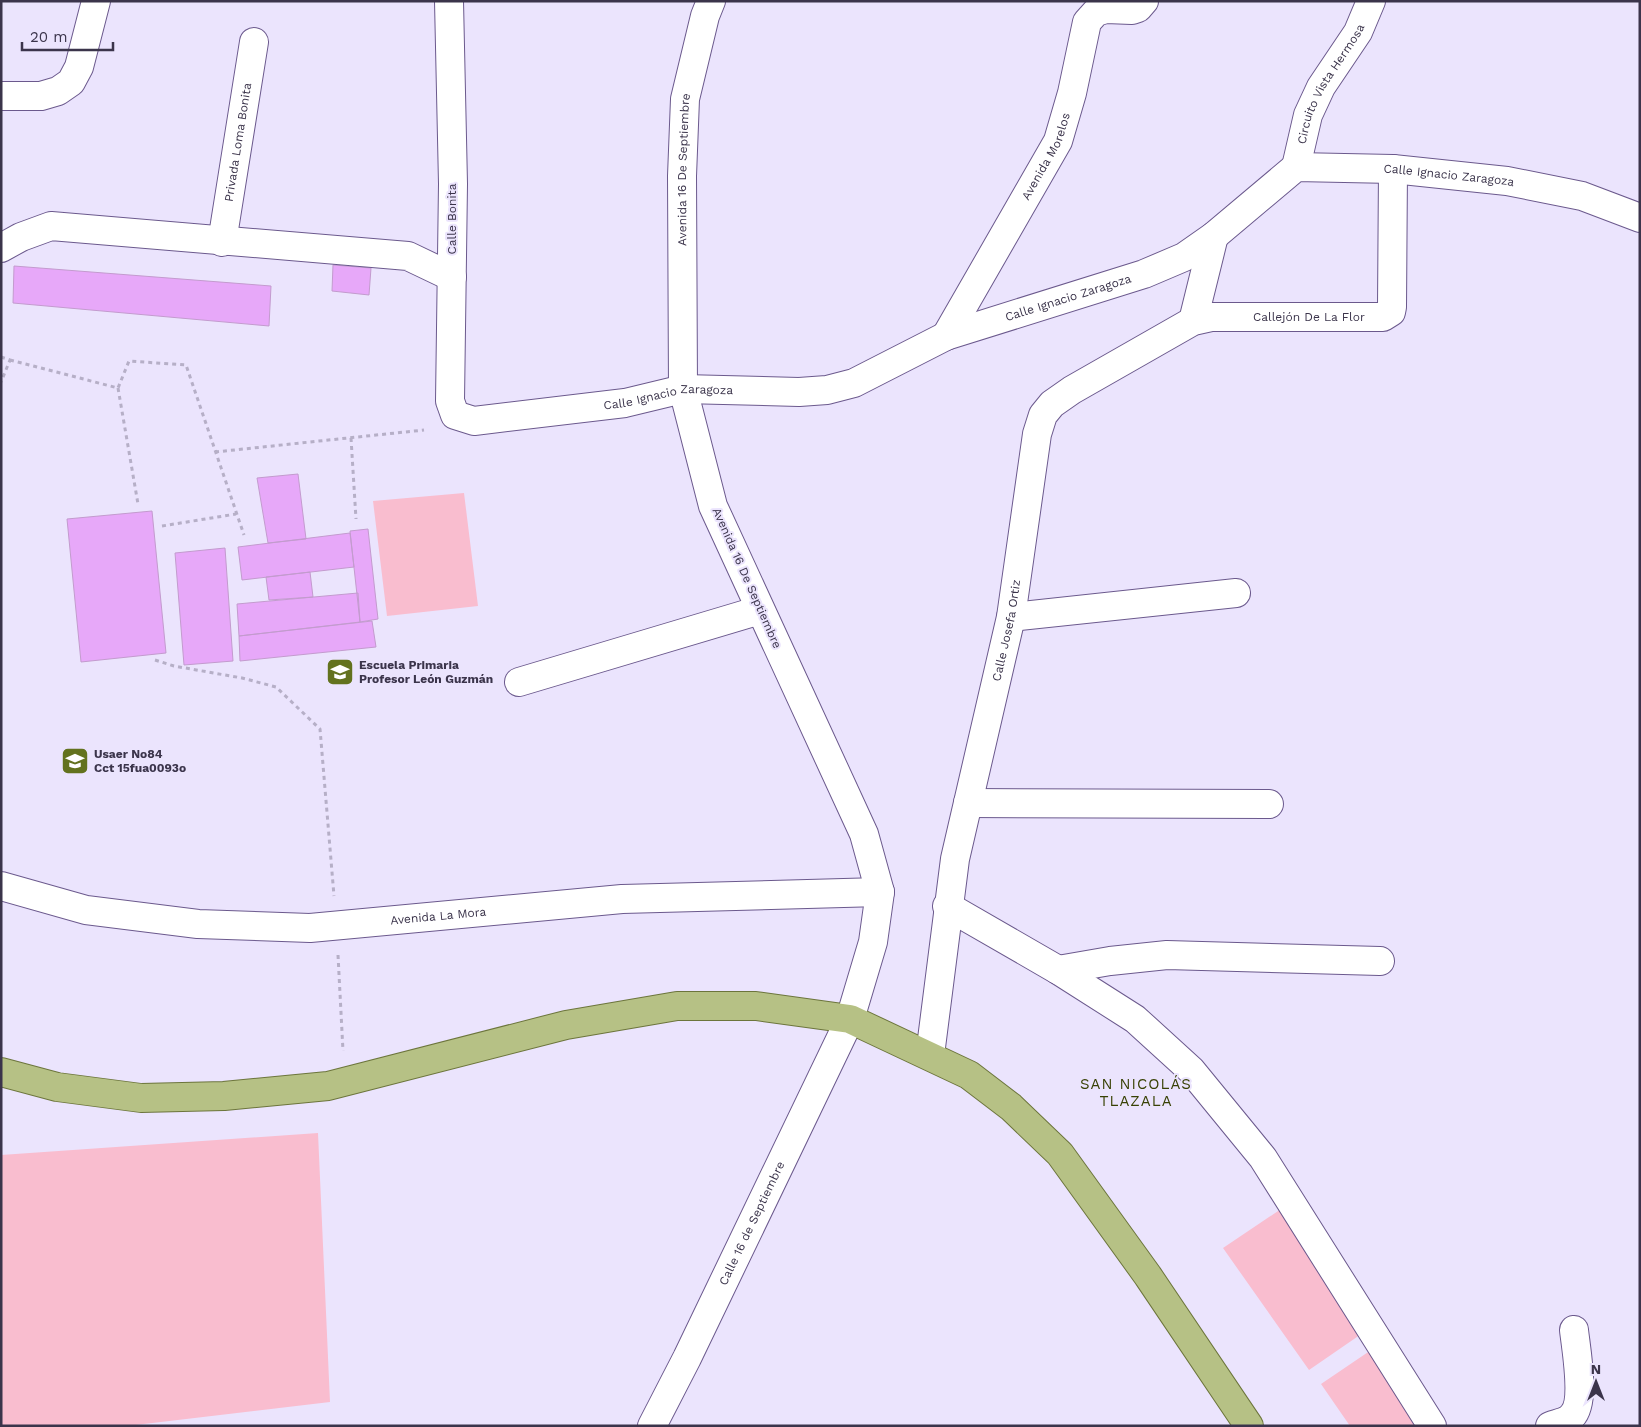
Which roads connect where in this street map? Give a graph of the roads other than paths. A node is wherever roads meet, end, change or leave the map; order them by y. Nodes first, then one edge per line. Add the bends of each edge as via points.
1 (96, 1) edge
2 (449, 1) edge
3 (711, 1) edge
4 (1144, 1) edge
5 (1371, 1) edge
6 (254, 42) dead end
7 (1, 96) edge
8 (1296, 167) junction
9 (1393, 169) junction
10 (1640, 218) edge
11 (1214, 236) junction
12 (222, 242) junction
13 (1, 248) edge
14 (452, 277) junction
15 (1228, 316) joint
16 (1194, 320) junction
17 (946, 336) junction
18 (683, 389) junction
19 (474, 421) joint
20 (1236, 593) dead end
21 (760, 610) junction
22 (1011, 617) junction
23 (519, 682) dead end
24 (968, 803) junction
25 (1269, 804) dead end
26 (1, 886) edge
27 (880, 892) junction
28 (948, 906) junction
29 (1380, 961) dead end
30 (1058, 970) junction
31 (850, 1019) junction
32 (930, 1056) junction
33 (1, 1072) edge
34 (1574, 1330) dead end
35 (652, 1426) edge
36 (1249, 1426) edge
37 (1432, 1426) edge
38 (1550, 1426) edge

1 - 7 street via 79,67 71,82 58,91 41,96
2 - 14 street, Calle Bonita
3 - 18 street, Avenida 16 De Septiembre via 685,99
4 - 17 street, Avenida Morelos via 1132,10 1096,12 1086,22 1072,93 1058,141
5 - 8 street, Circuito Vista Hermosa via 1358,32 1321,87 1308,115
6 - 12 street, Privada Loma Bonita
8 - 9 street, Calle Ignacio Zaragoza
8 - 11 street, Calle Ignacio Zaragoza
9 - 10 street, Calle Ignacio Zaragoza via 1506,181 1582,196
9 - 15 street, Callejón De La Flor via 1392,307 1388,314
11 - 16 street
11 - 17 street, Calle Ignacio Zaragoza via 1184,257 1144,274
12 - 13 street via 51,226
12 - 14 street via 408,256
14 - 19 street, Calle Bonita via 450,401 455,415
15 - 16 street, Calle Josefa Ortiz
16 - 22 street, Calle Josefa Ortiz via 1072,390 1043,415 1037,434
17 - 18 street, Calle Ignacio Zaragoza via 854,383 827,390
18 - 19 street, Calle Ignacio Zaragoza via 625,403
18 - 21 street, Avenida 16 De Septiembre via 714,506
20 - 22 street
21 - 23 street
21 - 27 street, Avenida 16 De Septiembre via 864,834
22 - 24 street, Calle Josefa Ortiz
24 - 25 street
24 - 28 street, Calle Josefa Ortiz
26 - 27 street, Avenida La Mora via 86,910 198,924 310,928 622,900
27 - 31 street, Avenida 16 De Septiembre via 873,942
28 - 30 street
28 - 32 street, Calle Josefa Ortiz
29 - 30 street via 1167,954
30 - 37 street via 1135,1019 1197,1077 1264,1158
31 - 32 main road
31 - 33 main road via 756,1006 677,1006 566,1025 328,1086 224,1096 140,1098 57,1087
31 - 35 street, Calle 16 de Septiembre
32 - 36 main road via 969,1075 1011,1107 1060,1154 1148,1276
34 - 38 street via 1580,1397 1574,1415

